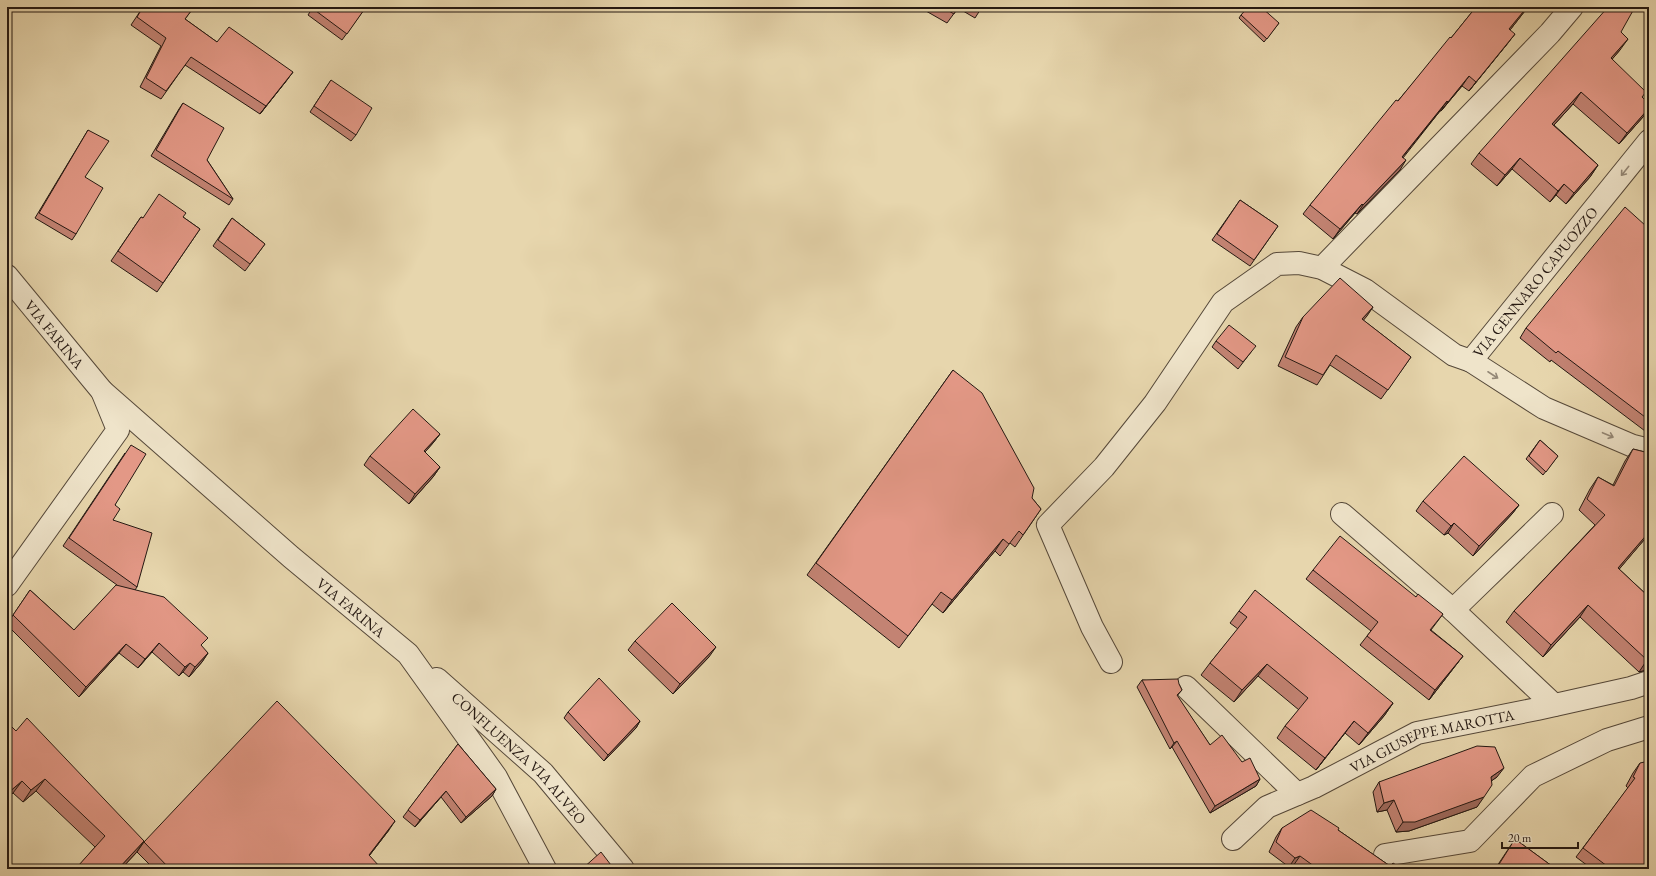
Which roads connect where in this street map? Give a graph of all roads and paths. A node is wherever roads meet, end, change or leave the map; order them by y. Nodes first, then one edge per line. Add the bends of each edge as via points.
1 (1572, 7) edge
2 (1649, 141) edge
3 (1322, 268) junction
4 (7, 276) edge
5 (1471, 361) junction
6 (102, 392) junction
7 (1649, 450) edge
8 (1342, 514) dead end
9 (1552, 514) dead end
10 (7, 585) edge
11 (1453, 610) junction
12 (408, 654) junction
13 (1111, 662) dead end
14 (1649, 682) edge
15 (1186, 687) dead end
16 (1554, 705) junction
17 (1649, 727) edge
18 (1297, 794) junction
19 (1233, 839) dead end
20 (1385, 855) dead end
21 (546, 869) edge
22 (623, 869) edge

1 - 3 street via 1550,33
2 -> 5 street, VIA GENNARO CAPUOZZO
3 - 5 street via 1365,290 1454,355
3 - 13 street via 1299,263 1277,264 1223,302 1155,403 1104,467 1048,525 1092,627
4 - 6 street, VIA FARINA
5 -> 7 street, VIA GENNARO CAPUOZZO via 1544,408 1633,446
6 - 10 street, VIA FARINA via 118,430
6 - 12 street, VIA FARINA via 291,557
8 - 11 street
9 - 11 street
11 - 16 street
12 - 21 street, VIA FARINA via 496,777
12 - 22 street, CONFLUENZA VIA ALVEO via 542,773
14 - 16 street, VIA GIUSEPPE MAROTTA
15 - 18 street
16 - 18 street, VIA GIUSEPPE MAROTTA via 1417,733
17 - 20 street via 1607,740 1533,776 1470,841
18 - 19 street, VIA GIUSEPPE MAROTTA via 1267,807

